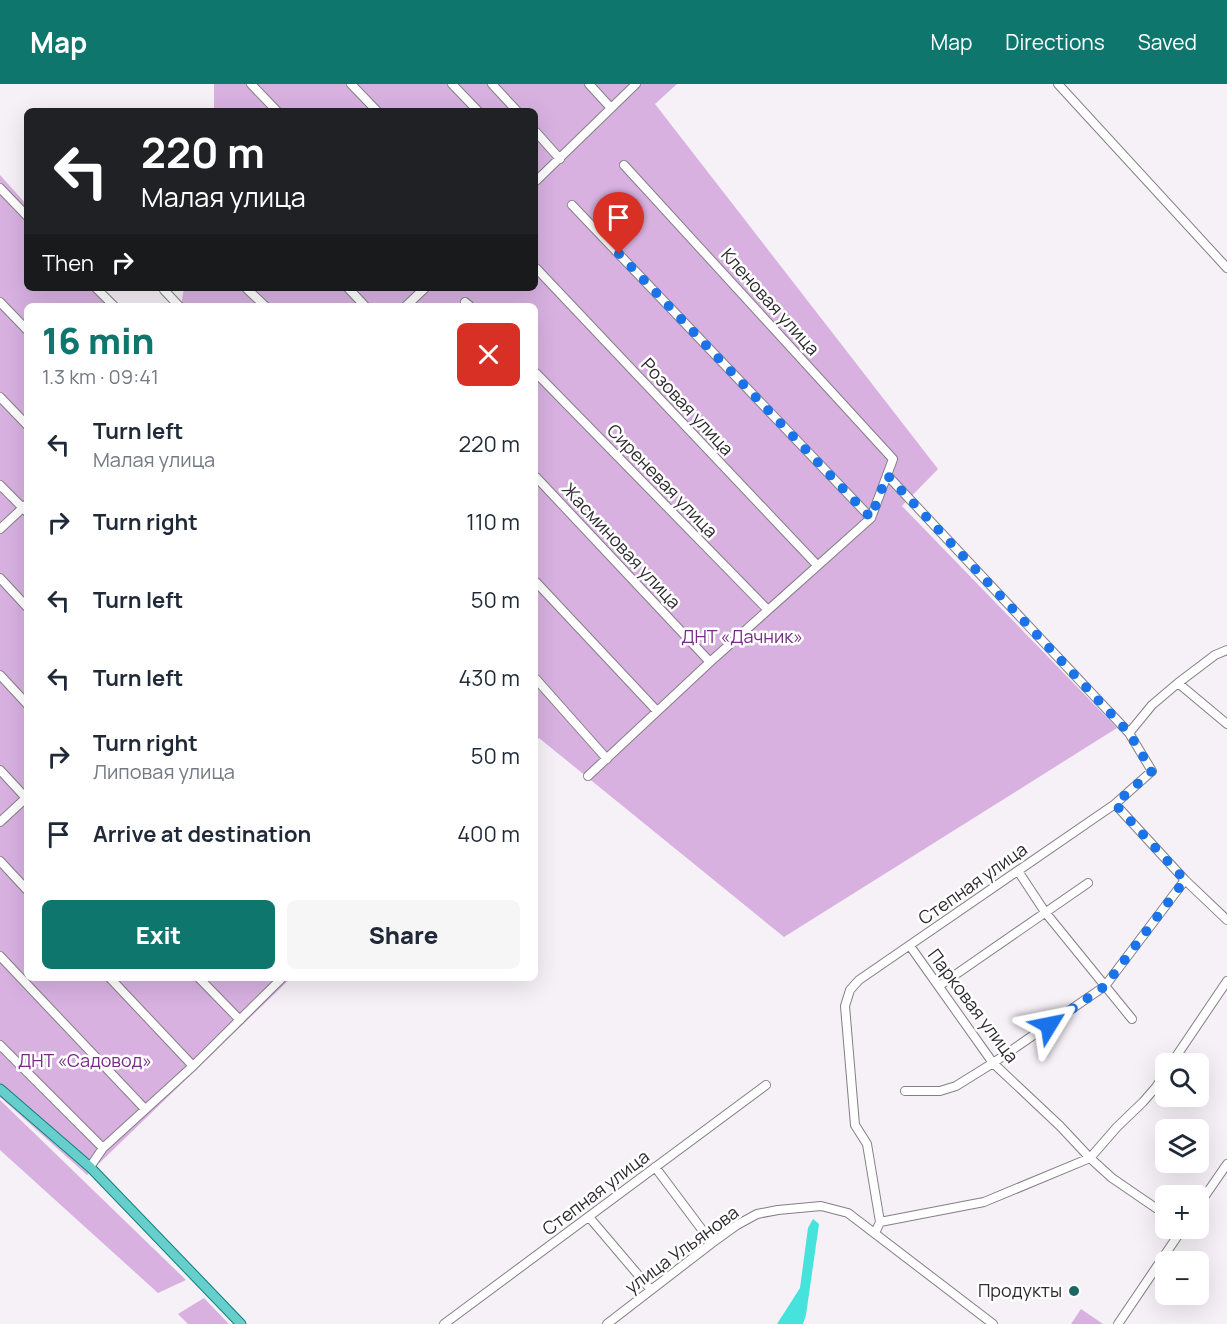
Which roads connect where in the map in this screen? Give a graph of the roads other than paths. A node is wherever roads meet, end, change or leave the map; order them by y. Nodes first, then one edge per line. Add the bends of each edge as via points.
1 (251, 84) edge
2 (351, 84) edge
3 (452, 84) edge
4 (492, 84) edge
5 (589, 84) edge
6 (636, 84) edge
7 (1058, 84) edge
8 (274, 108) edge
9 (374, 108) edge
10 (475, 108) edge
11 (514, 108) edge
12 (611, 108) junction
13 (538, 134) edge
14 (560, 159) junction
15 (624, 165) dead end
16 (538, 175) edge
17 (0, 188) edge
18 (572, 205) dead end
19 (24, 213) edge
20 (1227, 268) edge
21 (538, 270) edge
22 (99, 291) edge
23 (165, 291) edge
24 (249, 291) edge
25 (351, 291) edge
26 (423, 291) edge
27 (0, 302) edge
28 (111, 303) edge
29 (176, 303) edge
30 (262, 303) edge
31 (362, 303) edge
32 (409, 303) edge
33 (24, 327) edge
34 (538, 375) edge
35 (0, 397) edge
36 (24, 422) edge
37 (887, 475) junction
38 (538, 479) edge
39 (0, 485) edge
40 (24, 506) edge
41 (24, 510) edge
42 (871, 518) junction
43 (0, 529) edge
44 (817, 565) junction
45 (0, 578) edge
46 (538, 584) edge
47 (24, 604) edge
48 (768, 610) junction
49 (1227, 650) edge
50 (710, 662) junction
51 (0, 675) edge
52 (538, 681) edge
53 (1178, 682) junction
54 (24, 701) edge
55 (657, 711) junction
56 (1227, 723) edge
57 (1129, 733) junction
58 (607, 759) junction
59 (0, 770) edge
60 (588, 776) dead end
61 (24, 795) edge
62 (24, 801) edge
63 (1115, 804) junction
64 (0, 822) edge
65 (0, 861) edge
66 (1018, 871) junction
67 (1185, 880) junction
68 (1088, 883) dead end
69 (24, 887) edge
70 (1045, 912) junction
71 (1227, 920) edge
72 (910, 946) junction
73 (0, 956) edge
74 (113, 981) edge
75 (202, 981) edge
76 (279, 981) edge
77 (1227, 981) edge
78 (939, 986) junction
79 (1105, 986) junction
80 (1132, 1019) dead end
81 (240, 1020) junction
82 (0, 1045) edge
83 (1178, 1053) edge
84 (993, 1063) junction
85 (193, 1066) junction
86 (766, 1085) dead end
87 (1155, 1088) edge
88 (0, 1089) edge
89 (905, 1091) dead end
90 (145, 1109) junction
91 (103, 1148) junction
92 (1090, 1158) junction
93 (1227, 1164) edge
94 (90, 1167) junction
95 (655, 1167) junction
96 (1209, 1190) edge
97 (1155, 1207) edge
98 (589, 1217) junction
99 (880, 1222) junction
100 (875, 1233) junction
101 (1176, 1239) edge
102 (712, 1243) junction
103 (651, 1290) junction
104 (241, 1324) edge
105 (444, 1324) edge
106 (607, 1324) edge
107 (993, 1324) edge
108 (1118, 1324) edge

1 - 8 street
2 - 9 street
3 - 10 street
4 - 11 street
5 - 12 street
6 - 12 street
7 - 20 street
12 - 14 street
13 - 14 street
14 - 16 street
15 - 37 street, Кленовая улица via 893,459
17 - 19 street
18 - 42 street
21 - 44 street, Розовая улица
22 - 28 street
23 - 29 street
24 - 30 street
25 - 31 street
26 - 32 street
27 - 33 street
34 - 48 street, Сиреневая улица
35 - 36 street
37 - 42 street
37 - 57 street
38 - 50 street, Жасминовая улица
39 - 40 street
41 - 43 street
42 - 44 street
44 - 48 street
45 - 47 street
46 - 55 street
48 - 50 street
49 - 53 street
50 - 55 street
51 - 54 street
52 - 58 street
53 - 56 street
53 - 57 street
55 - 58 street
57 - 63 street, Степная улица via 1152,771
58 - 60 street
59 - 61 street
62 - 64 street
63 - 66 street, Степная улица
63 - 67 street
65 - 69 street
66 - 70 street
66 - 72 street, Степная улица
67 - 71 street
67 - 79 street
68 - 70 street
70 - 78 street
70 - 79 street
72 - 78 street, Парковая улица
72 - 99 street, Степная улица via 859,980 850,990 845,1006 855,1125 867,1144
73 - 90 street
74 - 85 street
75 - 81 street
76 - 81 street
77 - 83 street
78 - 84 street, Парковая улица
79 - 80 street
79 - 84 street
81 - 85 street
82 - 91 street
84 - 89 street via 957,1086 940,1091
84 - 92 street, Парковая улица
85 - 90 street
86 - 95 street, Степная улица
87 - 92 street
88 - 94 main road
90 - 91 street
91 - 94 street
92 - 97 street
92 - 99 street via 984,1202
93 - 96 street
94 - 104 main road
95 - 98 street, Степная улица
95 - 102 street
98 - 103 street
98 - 105 street, Степная улица
99 - 100 street
100 - 102 street, улица Ульянова via 848,1213 821,1206 757,1214
100 - 107 street, улица Ульянова
101 - 108 street
102 - 103 street, улица Ульянова
103 - 106 street, улица Ульянова

